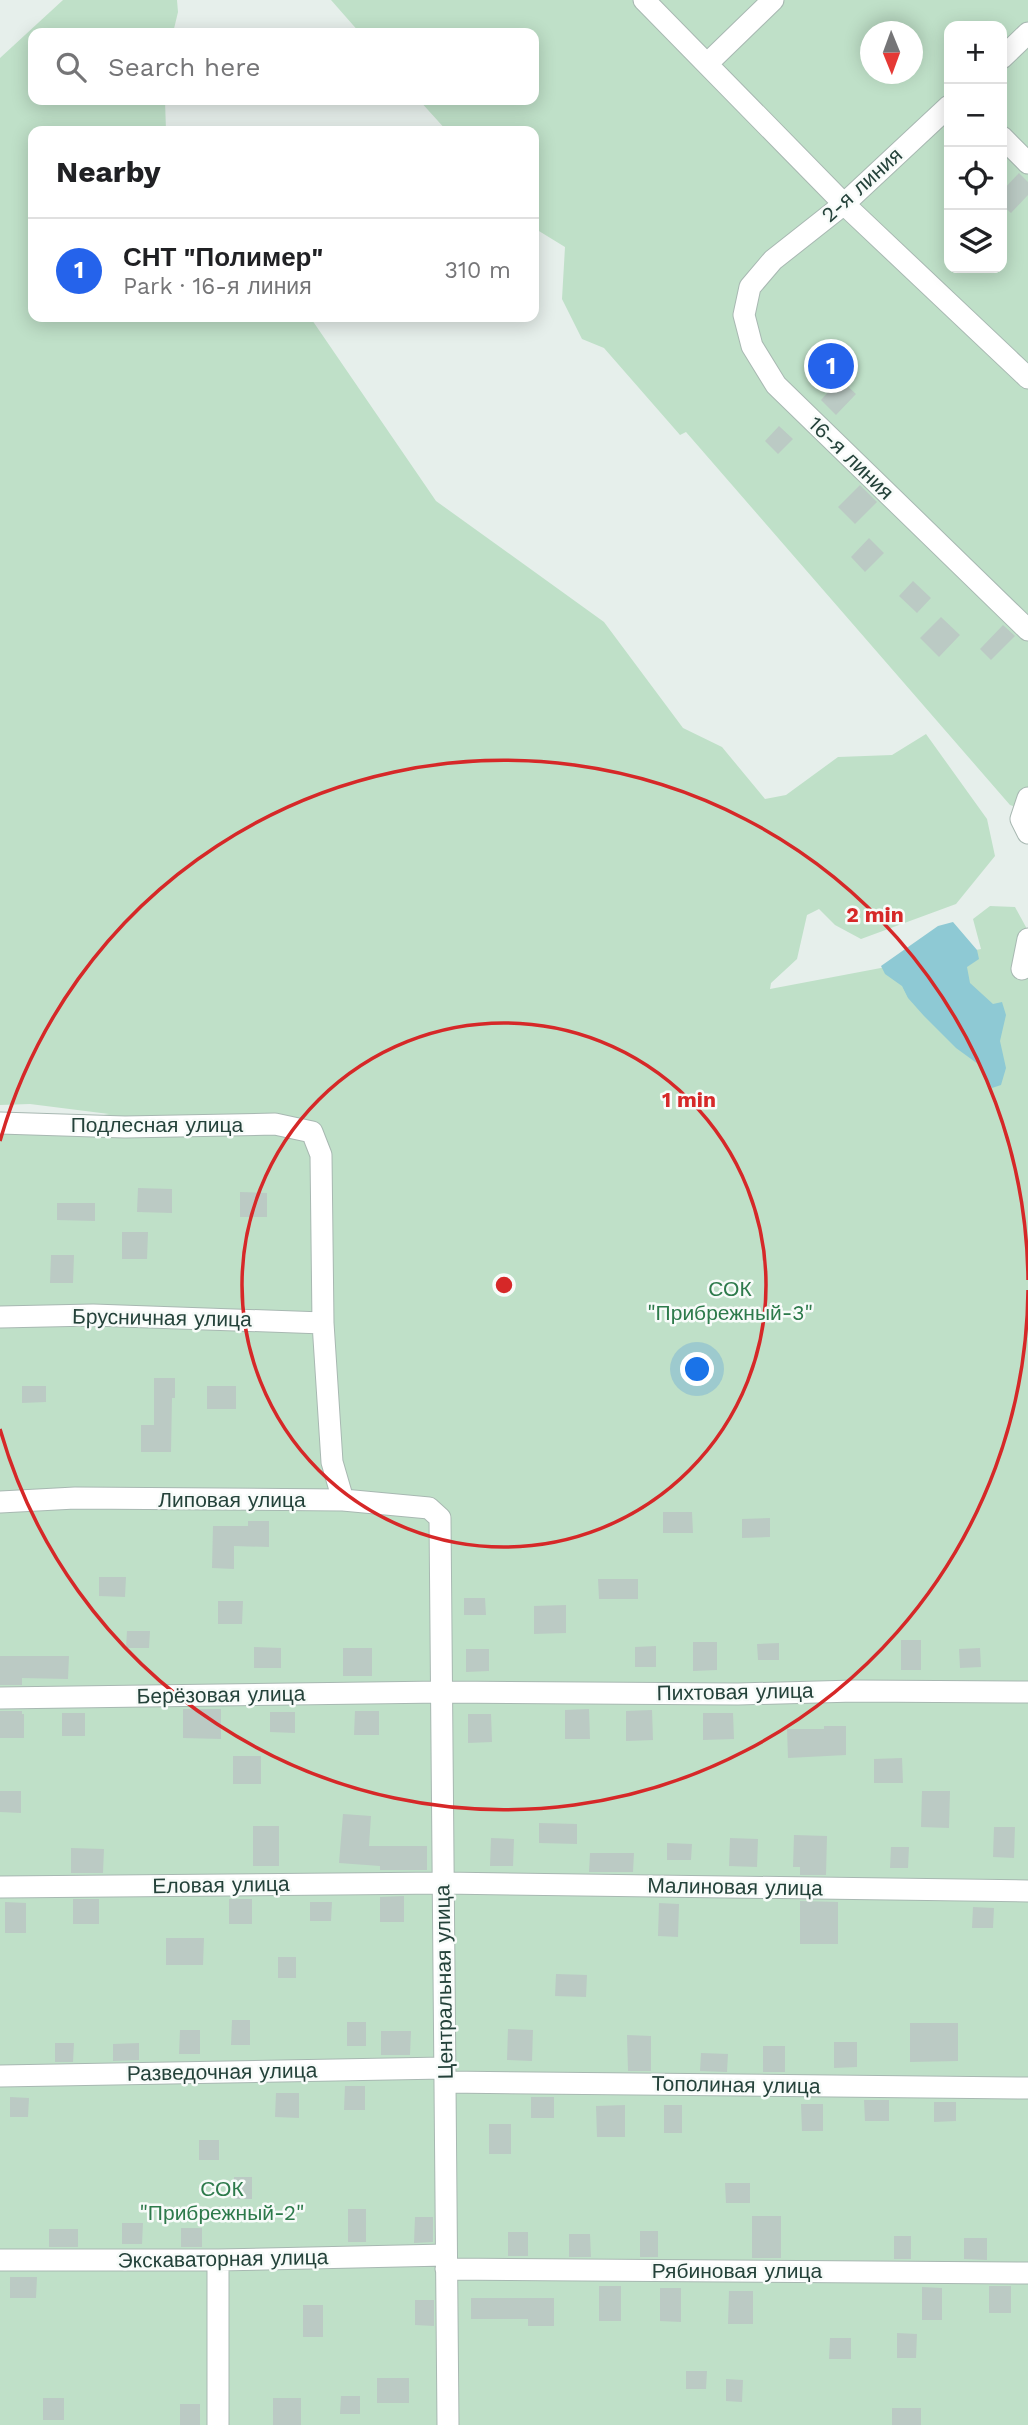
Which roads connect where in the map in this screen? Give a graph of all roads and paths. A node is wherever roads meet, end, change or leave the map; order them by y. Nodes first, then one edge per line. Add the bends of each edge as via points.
1 (644, 0) edge
2 (773, 0) edge
3 (1028, 33) edge
4 (1007, 53) edge
5 (708, 63) junction
6 (944, 111) edge
7 (1007, 142) edge
8 (1028, 163) edge
9 (844, 204) junction
10 (772, 260) joint
11 (1028, 378) edge
12 (1028, 630) edge
13 (1028, 798) edge
14 (1028, 833) edge
15 (1028, 939) edge
16 (1022, 969) dead end
17 (0, 1123) edge
18 (0, 1317) edge
19 (323, 1323) junction
20 (343, 1500) junction
21 (0, 1502) edge
22 (442, 1538) joint
23 (442, 1692) junction
24 (1028, 1692) edge
25 (0, 1698) edge
26 (443, 1882) junction
27 (0, 1887) edge
28 (1028, 1891) edge
29 (444, 2075) junction
30 (0, 2076) edge
31 (1028, 2088) edge
32 (0, 2260) edge
33 (218, 2260) junction
34 (446, 2262) junction
35 (1028, 2273) edge
36 (218, 2425) edge
37 (448, 2425) edge

1 - 5 street
2 - 5 street
3 - 4 street
5 - 9 street
6 - 9 street, 2-я линия
7 - 8 street
9 - 10 street, 2-я линия
9 - 11 street
10 - 12 street, 16-я линия via 750,286 744,315 751,346 776,385
13 - 14 street via 1021,819
15 - 16 street
17 - 19 street, Подлесная улица via 275,1125 312,1132 321,1155
18 - 19 street, Брусничная улица via 93,1315
19 - 20 street via 332,1462
20 - 21 street, Липовая улица via 75,1498
20 - 22 street, Липовая улица via 429,1508 440,1518
22 - 23 street, Центральная улица
23 - 24 street, Пихтовая улица
23 - 25 street, Берёзовая улица
23 - 26 street, Центральная улица
26 - 27 street, Еловая улица
26 - 28 street, Малиновая улица
26 - 29 street, Центральная улица
29 - 30 street, Разведочная улица
29 - 31 street, Тополиная улица
29 - 34 street, Центральная улица
32 - 33 street, Экскаваторная улица
33 - 34 street, Экскаваторная улица
33 - 36 street
34 - 35 street, Рябиновая улица
34 - 37 street, Центральная улица

